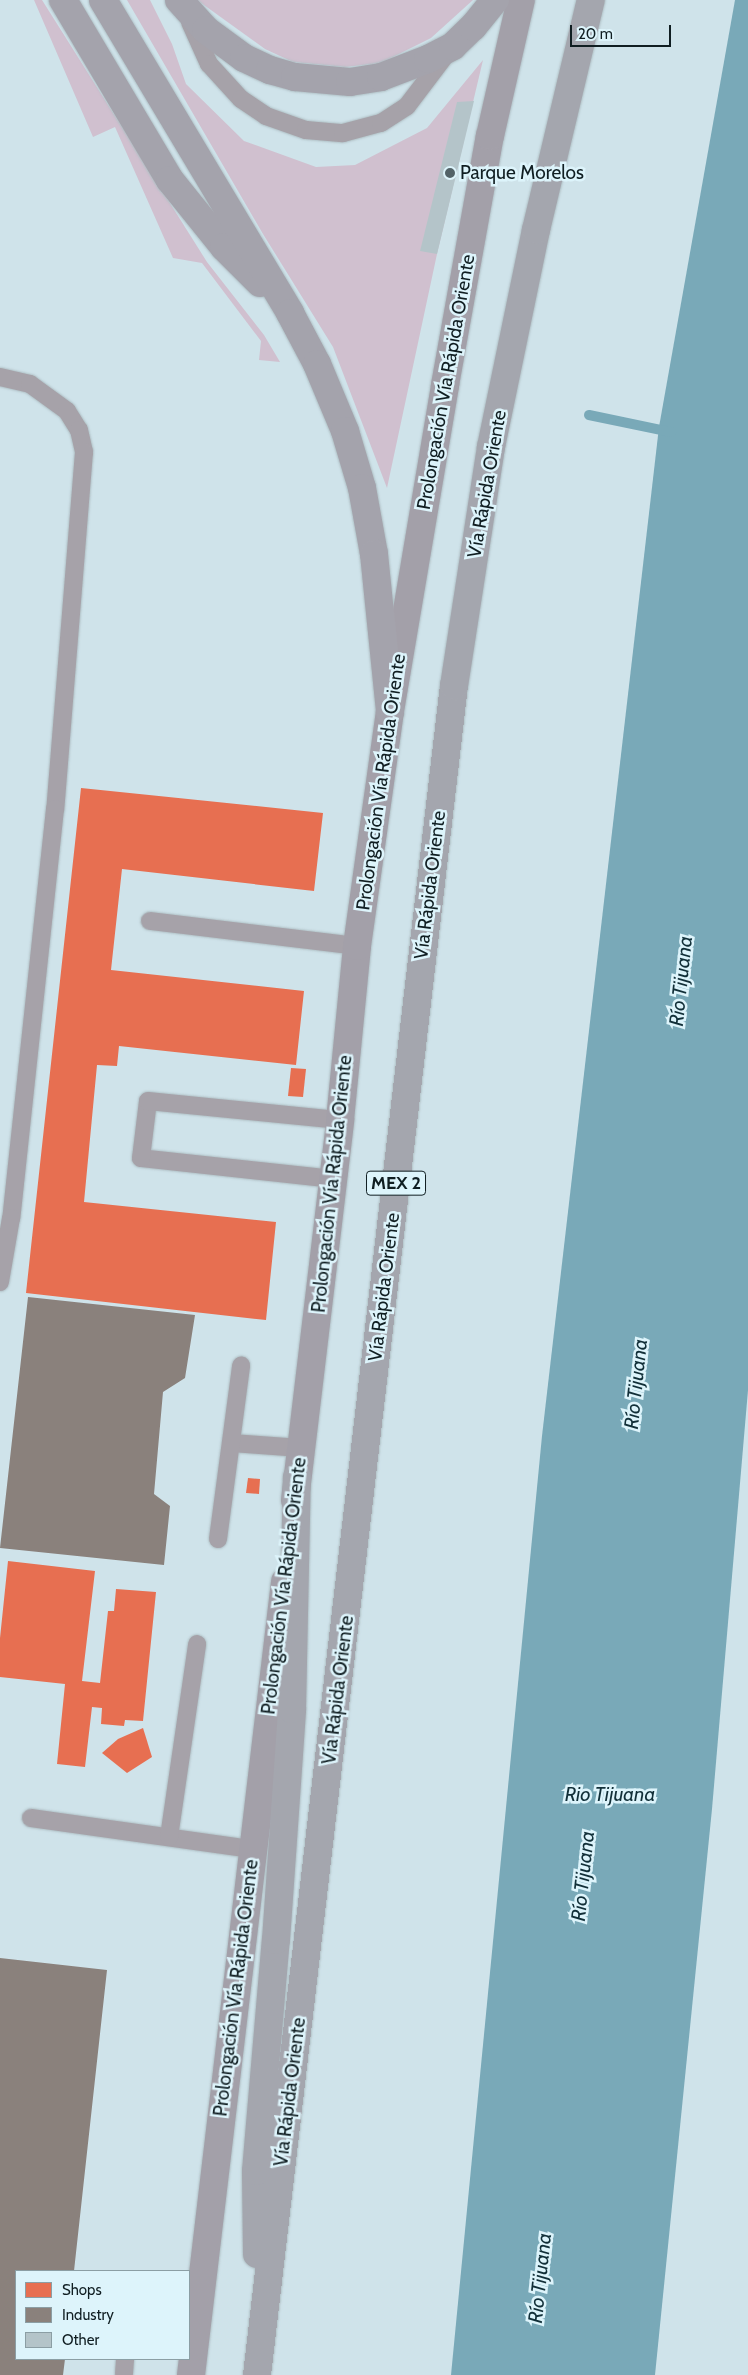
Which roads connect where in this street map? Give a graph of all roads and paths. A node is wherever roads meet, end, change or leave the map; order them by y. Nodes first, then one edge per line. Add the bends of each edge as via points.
1 (62, 0) edge
2 (103, 0) edge
3 (495, 0) edge
4 (521, 0) edge
5 (591, 0) edge
6 (180, 2) edge
7 (453, 46) junction
8 (290, 313) junction
9 (0, 377) edge
10 (390, 711) junction
11 (150, 921) dead end
12 (357, 946) junction
13 (340, 1120) junction
14 (334, 1179) junction
15 (0, 1282) edge
16 (241, 1366) dead end
17 (232, 1444) junction
18 (301, 1448) junction
19 (297, 1477) junction
20 (218, 1539) dead end
21 (197, 1644) dead end
22 (31, 1818) dead end
23 (168, 1837) junction
24 (252, 1849) junction
25 (193, 2319) edge
26 (258, 2371) edge
27 (191, 2375) edge

1 - 8 main road via 170,180 224,248
2 - 8 main road
3 - 7 main road
4 - 10 main road, Prolongación Vía Rápida Oriente via 490,136
5 - 26 highway, Vía Rápida Oriente / MEX 2 via 536,230 491,447 454,686
6 - 7 main road via 206,30 244,58 295,77 350,82 381,77
6 - 7 lane via 209,64 241,99 266,116 306,130 343,133 381,123 407,106
8 - 10 main road via 317,364 345,431 362,488 374,554
9 - 15 lane via 30,384 67,411 79,430 84,452 55,808 10,1218
10 - 12 main road, Prolongación Vía Rápida Oriente
11 - 12 lane
12 - 13 main road, Prolongación Vía Rápida Oriente
13 - 14 main road, Prolongación Vía Rápida Oriente
13 - 14 lane via 148,1101 142,1158
14 - 18 main road, Prolongación Vía Rápida Oriente
16 - 17 lane
17 - 18 lane
17 - 20 lane
18 - 19 main road, Prolongación Vía Rápida Oriente
19 - 24 main road, Prolongación Vía Rápida Oriente
19 - 26 highway via 292,1709 256,2171
21 - 23 lane
22 - 23 lane
23 - 24 lane
24 - 25 main road, Prolongación Vía Rápida Oriente
25 - 27 main road, Prolongación Vía Rápida Oriente

